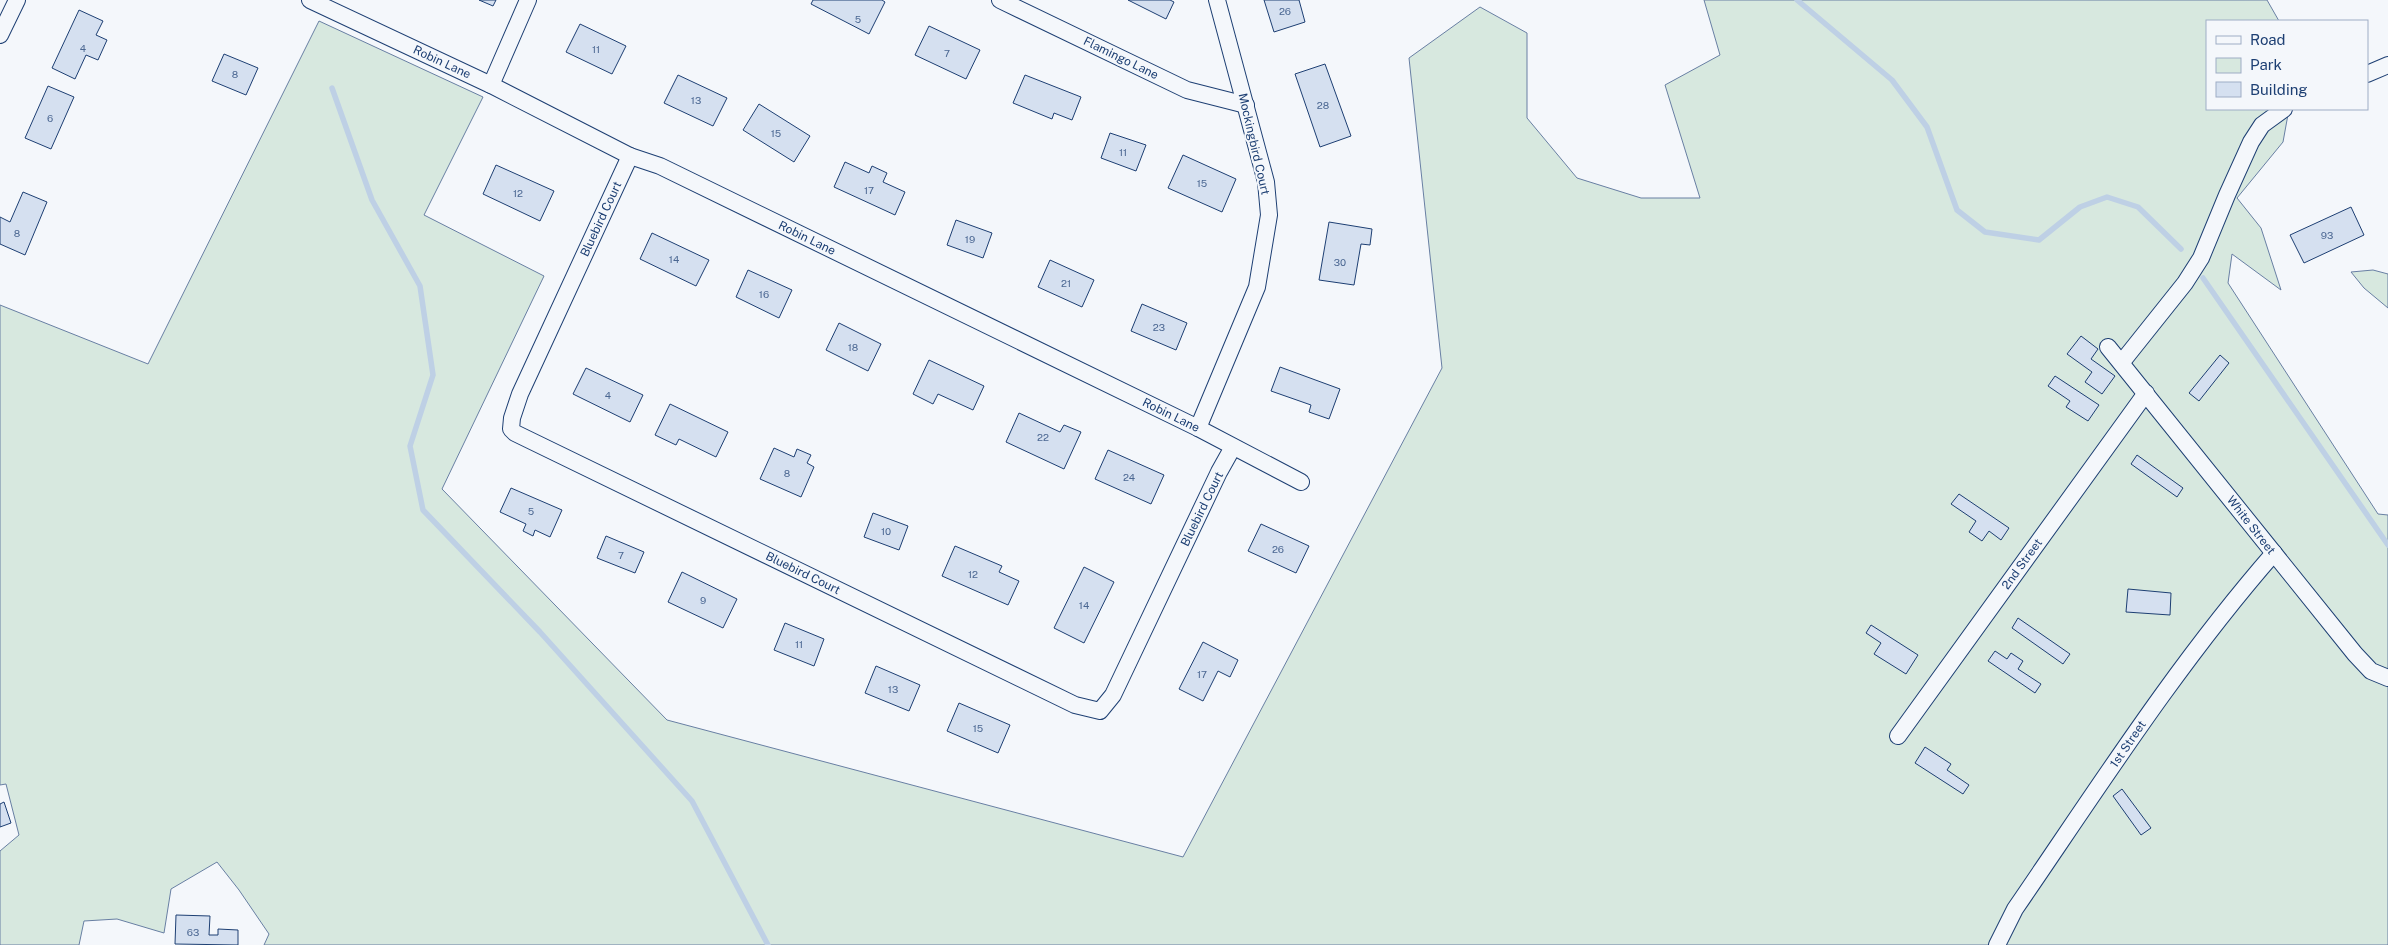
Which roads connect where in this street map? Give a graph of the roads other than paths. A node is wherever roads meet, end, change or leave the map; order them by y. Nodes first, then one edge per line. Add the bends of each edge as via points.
1 (17, 0) edge
2 (310, 0) edge
3 (528, 0) edge
4 (1000, 0) edge
5 (1217, 0) edge
6 (0, 35) edge
7 (2388, 66) edge
8 (2368, 74) edge
9 (491, 85) junction
10 (1246, 105) junction
11 (2283, 110) edge
12 (630, 156) junction
13 (2108, 347) dead end
14 (2122, 362) junction
15 (2146, 393) junction
16 (1198, 428) junction
17 (1232, 447) junction
18 (1301, 482) dead end
19 (2274, 553) junction
20 (2388, 678) edge
21 (1898, 736) dead end
22 (1997, 945) edge

1 - 6 street
2 - 9 street, Robin Lane
3 - 9 street
4 - 10 street, Flamingo Lane via 1188,90
5 - 10 street, Mockingbird Court
7 - 8 street
9 - 12 street, Robin Lane
10 - 16 street, Mockingbird Court via 1266,182 1269,216 1256,287
11 - 14 street via 2262,125 2251,142 2190,275
12 - 16 street, Robin Lane via 669,171
12 - 17 street, Bluebird Court via 520,394 511,429 1075,705 1100,711 1113,695
13 - 14 street, White Street
14 - 15 street, White Street
15 - 19 street, White Street
15 - 21 street, 2nd Street
16 - 17 street, Robin Lane
17 - 18 street, Robin Lane
19 - 20 street, White Street via 2355,654 2371,671
19 - 22 street, 1st Street via 2227,606 2160,698 2015,909

